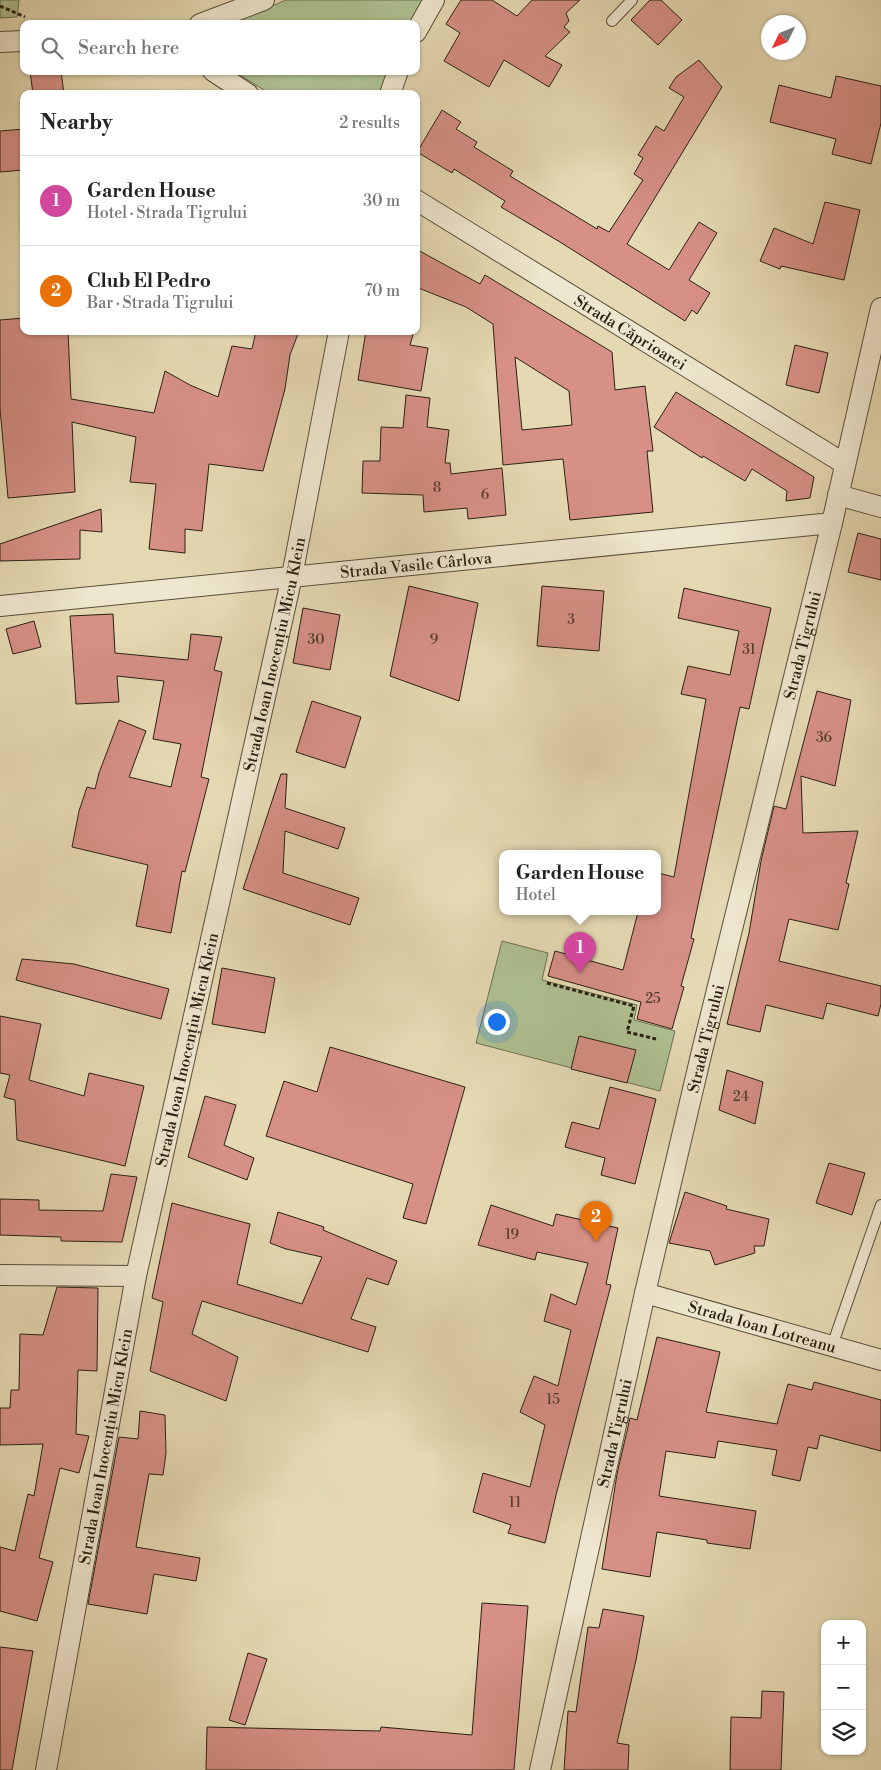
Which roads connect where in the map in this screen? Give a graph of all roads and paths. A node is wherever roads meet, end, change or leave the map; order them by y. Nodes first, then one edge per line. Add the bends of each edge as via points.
1 (264, 0) edge
2 (434, 0) edge
3 (632, 0) edge
4 (0, 6) edge
5 (32, 20) dead end
6 (211, 20) edge
7 (612, 21) dead end
8 (420, 25) edge
9 (20, 41) edge
10 (0, 42) edge
11 (218, 75) edge
12 (397, 75) edge
13 (242, 90) edge
14 (391, 90) edge
15 (420, 202) edge
16 (881, 308) edge
17 (338, 335) edge
18 (845, 464) junction
19 (838, 494) junction
20 (881, 507) edge
21 (832, 523) junction
22 (292, 576) junction
23 (0, 606) edge
24 (547, 983) dead end
25 (656, 1039) dead end
26 (881, 1205) edge
27 (0, 1275) edge
28 (136, 1276) junction
29 (645, 1293) junction
30 (832, 1346) junction
31 (881, 1360) edge
32 (46, 1770) edge
33 (540, 1770) edge

1 - 6 street
2 - 8 street
3 - 7 lane
4 - 5 path
9 - 10 street
11 - 13 street
12 - 14 street
15 - 18 street, Strada Căprioarei
16 - 18 street, Strada Tigrului
17 - 22 street, Strada Ioan Inocențiu Micu Klein
18 - 19 street, Strada Tigrului
19 - 20 street
19 - 21 street, Strada Tigrului
21 - 22 street, Strada Vasile Cârlova
21 - 29 street, Strada Tigrului
22 - 23 street, Strada Vasile Cârlova
22 - 28 street, Strada Ioan Inocențiu Micu Klein
24 - 25 path via 634,1006 627,1032
26 - 30 lane
27 - 28 street
28 - 32 street, Strada Ioan Inocențiu Micu Klein
29 - 30 street, Strada Ioan Lotreanu
29 - 33 street, Strada Tigrului
30 - 31 street, Strada Ioan Lotreanu

